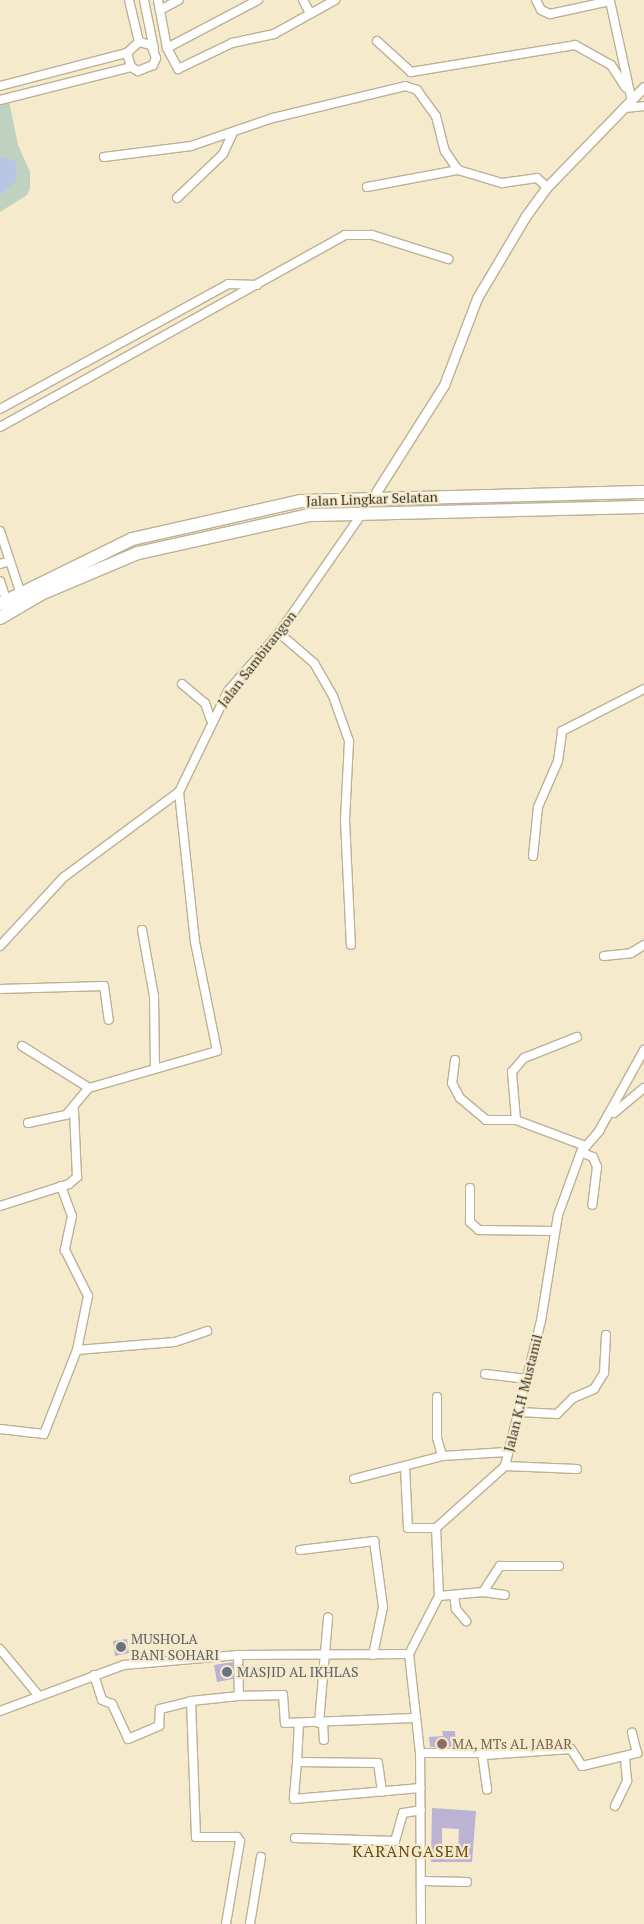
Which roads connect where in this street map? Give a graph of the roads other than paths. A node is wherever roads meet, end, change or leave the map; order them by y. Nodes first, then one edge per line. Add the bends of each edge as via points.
1 (129, 0) edge
2 (144, 0) edge
3 (158, 0) edge
4 (180, 0) edge
5 (258, 0) edge
6 (303, 0) edge
7 (334, 0) edge
8 (536, 0) edge
9 (610, 1) edge
10 (160, 10) junction
11 (310, 13) junction
12 (139, 42) junction
13 (377, 42) dead end
14 (167, 48) junction
15 (154, 50) junction
16 (127, 54) junction
17 (131, 67) junction
18 (11, 83) junction
19 (0, 86) edge
20 (644, 87) edge
21 (626, 88) junction
22 (14, 96) junction
23 (0, 100) edge
24 (629, 105) junction
25 (644, 106) edge
26 (232, 135) junction
27 (104, 157) dead end
28 (458, 170) junction
29 (547, 187) junction
30 (367, 188) dead end
31 (177, 198) dead end
32 (448, 259) dead end
33 (256, 285) junction
34 (0, 409) edge
35 (0, 427) edge
36 (644, 492) edge
37 (465, 496) junction
38 (373, 497) junction
39 (644, 507) edge
40 (363, 512) junction
41 (464, 512) junction
42 (0, 531) edge
43 (102, 552) junction
44 (10, 561) junction
45 (0, 564) edge
46 (108, 564) junction
47 (0, 581) edge
48 (20, 592) junction
49 (3, 602) edge
50 (0, 618) edge
51 (279, 633) junction
52 (182, 684) dead end
53 (644, 689) edge
54 (211, 720) junction
55 (178, 792) junction
56 (532, 856) dead end
57 (142, 930) dead end
58 (351, 945) dead end
59 (644, 945) edge
60 (0, 946) edge
61 (604, 956) dead end
62 (0, 990) edge
63 (109, 1020) dead end
64 (577, 1037) dead end
65 (22, 1046) dead end
66 (644, 1050) edge
67 (456, 1060) dead end
68 (155, 1067) junction
69 (89, 1088) junction
70 (644, 1088) edge
71 (74, 1110) junction
72 (516, 1120) junction
73 (28, 1122) dead end
74 (594, 1137) junction
75 (583, 1149) junction
76 (61, 1186) junction
77 (470, 1188) dead end
78 (592, 1204) dead end
79 (0, 1206) edge
80 (553, 1231) junction
81 (207, 1331) dead end
82 (606, 1335) dead end
83 (77, 1350) junction
84 (484, 1374) dead end
85 (528, 1379) junction
86 (437, 1397) dead end
87 (520, 1412) junction
88 (0, 1429) edge
89 (507, 1452) junction
90 (442, 1456) junction
91 (505, 1466) junction
92 (405, 1467) junction
93 (577, 1469) dead end
94 (354, 1479) dead end
95 (436, 1528) junction
96 (300, 1550) dead end
97 (559, 1566) dead end
98 (483, 1592) junction
99 (454, 1595) junction
100 (505, 1595) dead end
101 (439, 1596) junction
102 (328, 1617) dead end
103 (466, 1622) dead end
104 (0, 1648) edge
105 (409, 1654) junction
106 (238, 1655) junction
107 (374, 1655) junction
108 (325, 1656) junction
109 (94, 1675) junction
110 (39, 1696) junction
111 (239, 1696) junction
112 (191, 1701) junction
113 (0, 1711) edge
114 (414, 1718) junction
115 (299, 1723) junction
116 (321, 1723) junction
117 (632, 1733) dead end
118 (324, 1740) dead end
119 (420, 1753) junction
120 (485, 1755) junction
121 (624, 1757) junction
122 (297, 1762) junction
123 (421, 1788) junction
124 (487, 1790) dead end
125 (382, 1792) junction
126 (615, 1806) dead end
127 (421, 1810) junction
128 (294, 1838) dead end
129 (260, 1857) dead end
130 (422, 1881) junction
131 (467, 1882) dead end
132 (226, 1924) edge
133 (250, 1924) edge
134 (421, 1924) edge

1 - 12 street
2 - 15 street
3 - 10 street
4 - 10 street
5 - 14 street
6 - 11 street
7 - 11 street
8 - 9 street via 541,10 550,14
9 - 21 street
10 - 14 street
11 - 14 street via 274,34 253,42 232,43 178,69
12 - 15 street
12 - 16 street
13 - 21 street via 411,72 575,45 611,65
15 - 17 street via 153,65 138,71
16 - 17 street
16 - 18 street
17 - 22 street
18 - 19 street
18 - 22 street
20 - 24 street
21 - 24 street
22 - 23 street
24 - 25 street
24 - 29 street
26 - 27 street via 191,146
26 - 28 street via 273,118 412,87 436,116 445,151
26 - 31 street via 223,154
28 - 29 street via 502,183 537,178
28 - 30 street
29 - 38 street via 477,298 444,384
32 - 33 street via 372,235 350,234
33 - 34 street via 228,284
33 - 35 street
36 - 37 highway, Jalan Lingkar Selatan
37 - 38 highway, Jalan Lingkar Selatan
37 - 41 highway
38 - 43 highway, Jalan Lingkar Selatan via 300,501 188,523
39 - 41 highway, Jalan Lingkar Selatan
40 - 41 highway, Jalan Lingkar Selatan
40 - 46 highway, Jalan Lingkar Selatan via 310,515 245,526 183,540
40 - 51 street, Jalan Sambirangon
42 - 44 street
43 - 46 highway
43 - 48 highway, Jalan Lingkar Selatan
44 - 45 street
44 - 48 street
46 - 50 highway, Jalan Lingkar Selatan
47 - 49 street
48 - 49 highway, Jalan Lingkar Selatan
51 - 54 street, Jalan Sambirangon via 228,691
51 - 58 street via 314,663 333,696 349,741 345,820
52 - 54 street via 205,704
53 - 56 street via 562,731 558,761 538,807
54 - 55 street, Jalan Sambirangon
55 - 60 street, Jalan Sambirangon via 64,878
55 - 68 street via 195,942 217,1051
57 - 68 street via 154,996
59 - 61 street via 630,953
62 - 63 street via 104,986
64 - 72 street via 524,1058 513,1067
65 - 69 street
66 - 74 street, Jalan K.H Mustamil
67 - 72 street via 452,1083 460,1098 486,1120
68 - 69 street
69 - 71 street
70 - 74 street via 621,1103 602,1132
71 - 73 street
71 - 76 street via 78,1173
72 - 75 street
74 - 75 street, Jalan K.H Mustamil
75 - 78 street via 593,1157 597,1167
75 - 80 street, Jalan K.H Mustamil
76 - 79 street
76 - 83 street via 72,1216 65,1250 88,1296
77 - 80 street via 470,1222 479,1230
80 - 85 street, Jalan K.H Mustamil
81 - 83 street via 175,1342
82 - 87 street via 604,1373 594,1389 574,1398 557,1414
83 - 88 street via 44,1434
84 - 85 street
85 - 87 street, Jalan K.H Mustamil
86 - 90 street via 437,1438
87 - 89 street, Jalan K.H Mustamil
89 - 90 street
89 - 91 street, Jalan K.H Mustamil
90 - 92 street
91 - 93 street
91 - 95 street, Jalan K.H Mustamil
92 - 94 street
92 - 95 street via 408,1528
95 - 101 street
96 - 107 street via 374,1541 383,1607
97 - 98 street via 500,1566
98 - 99 street
98 - 100 street
99 - 101 street
99 - 103 street via 456,1609
101 - 105 street
102 - 108 street
104 - 110 street
105 - 107 street
105 - 114 street
106 - 108 street
106 - 109 street via 124,1664
106 - 111 street
107 - 108 street
108 - 116 street
109 - 110 street
109 - 112 street via 102,1701 112,1704 128,1739 160,1725 160,1709
110 - 113 street
111 - 112 street
111 - 115 street via 283,1695 284,1722
112 - 132 street via 196,1837 238,1837 240,1841
114 - 116 street
114 - 119 street
115 - 116 street
115 - 122 street
116 - 118 street
117 - 121 street via 639,1750
119 - 120 street
119 - 123 street
120 - 121 street via 571,1749 582,1766
120 - 124 street
121 - 126 street via 627,1781
122 - 125 street via 378,1762
122 - 125 street via 293,1798
123 - 125 street
123 - 127 street
127 - 128 street via 403,1813 395,1841
127 - 130 street
129 - 133 street
130 - 131 street
130 - 134 street

